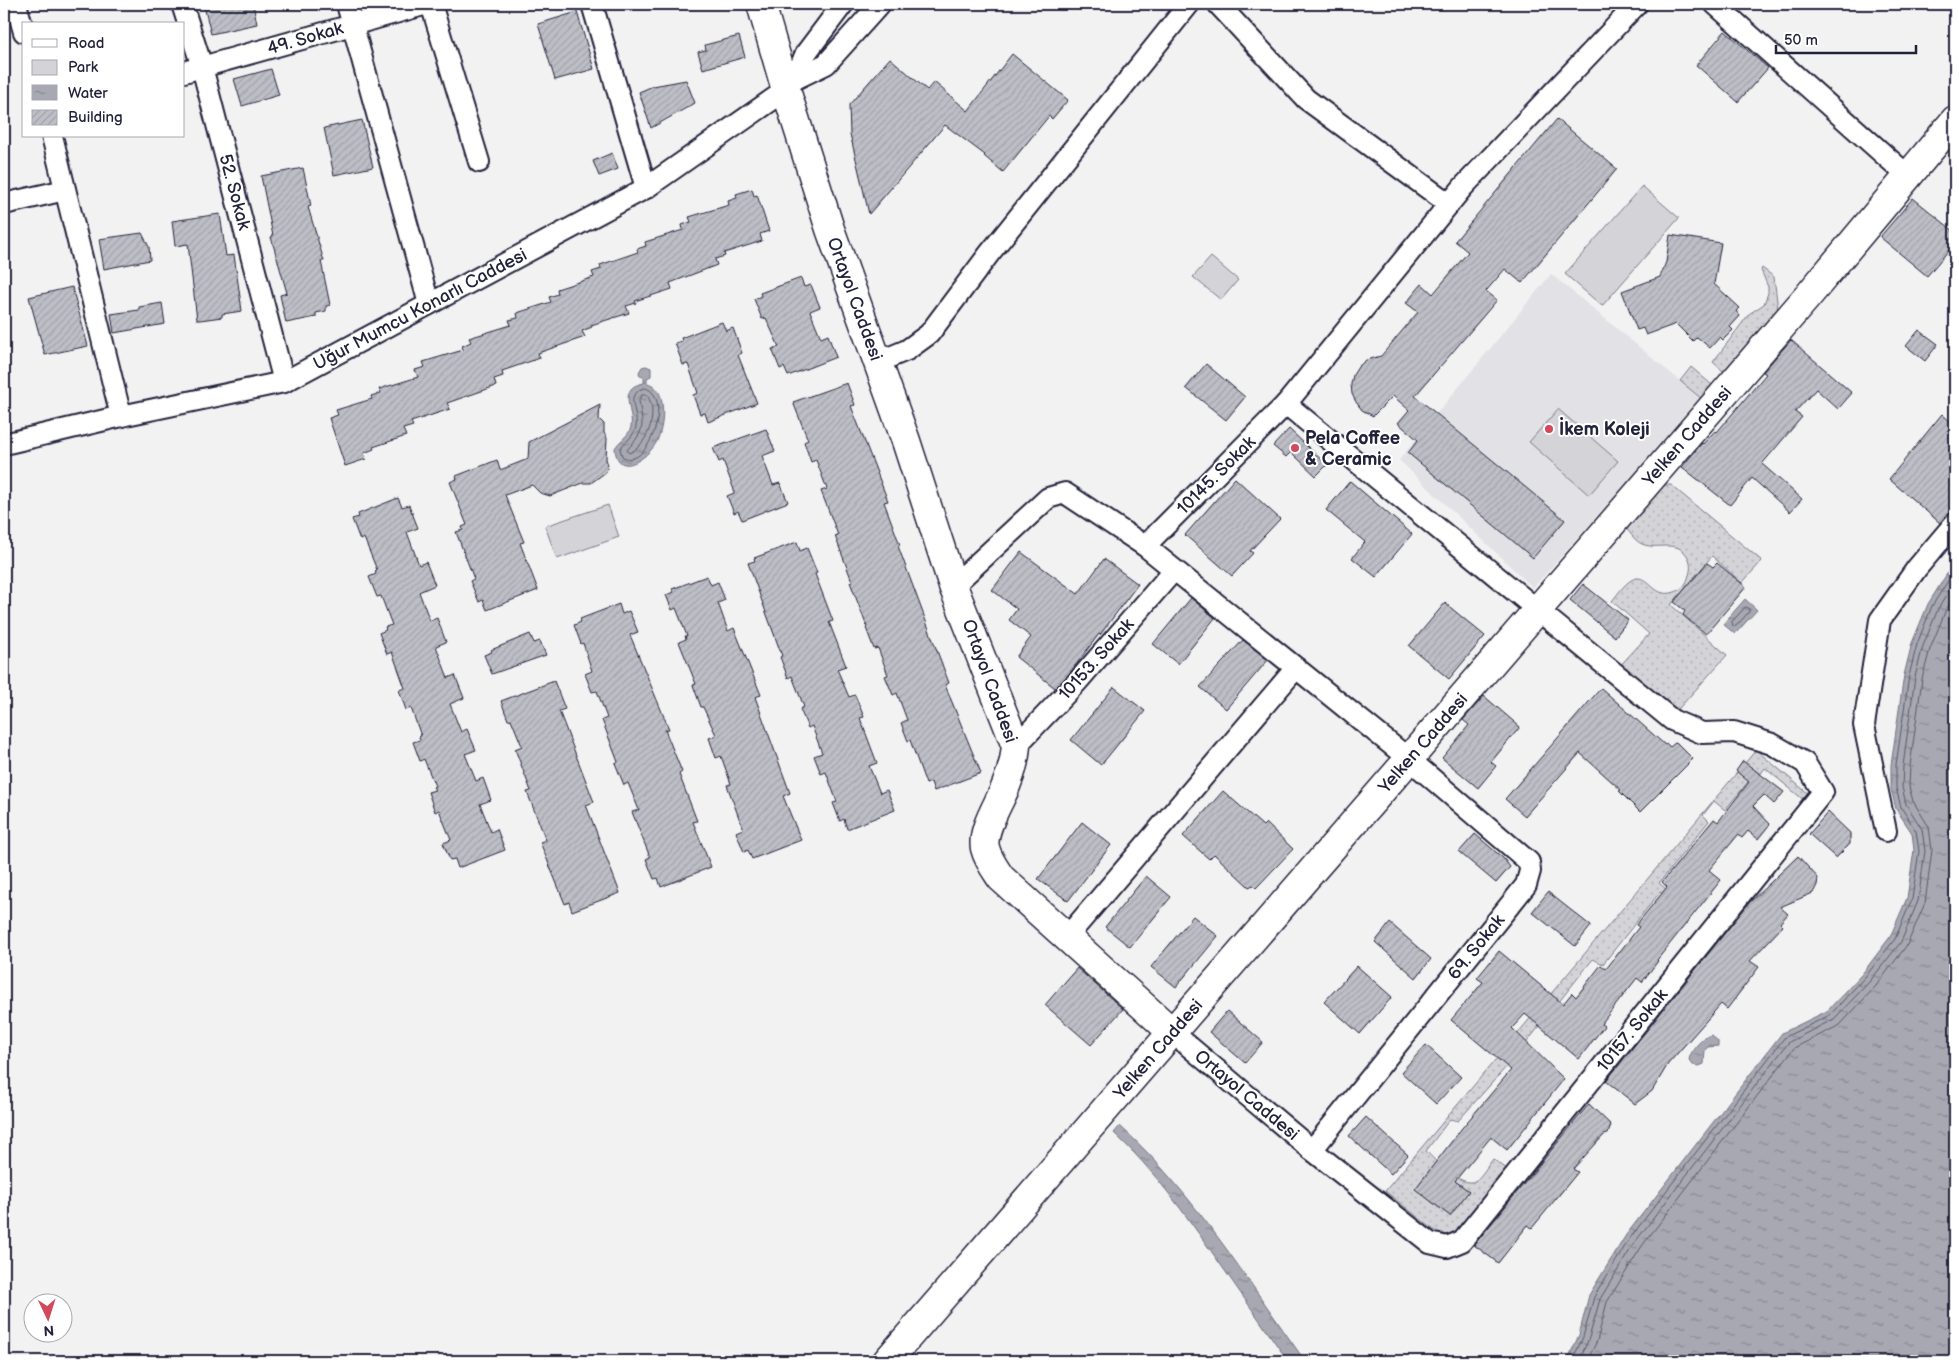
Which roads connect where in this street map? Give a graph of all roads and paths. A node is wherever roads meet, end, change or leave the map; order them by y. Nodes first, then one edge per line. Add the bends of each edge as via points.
1 (16, 4) edge
2 (182, 4) edge
3 (347, 4) edge
4 (427, 4) edge
5 (431, 4) edge
6 (592, 4) edge
7 (761, 4) edge
8 (843, 4) edge
9 (880, 4) edge
10 (1189, 4) edge
11 (1218, 4) edge
12 (1636, 4) edge
13 (1715, 4) edge
14 (354, 24) junction
15 (22, 25) edge
16 (193, 70) edge
17 (790, 85) junction
18 (1955, 120) edge
19 (52, 138) edge
20 (480, 162) dead end
21 (1908, 176) junction
22 (646, 188) junction
23 (64, 190) junction
24 (4, 204) edge
25 (1449, 204) junction
26 (429, 304) junction
27 (878, 362) junction
28 (284, 382) junction
29 (1286, 404) junction
30 (121, 416) junction
31 (4, 444) edge
32 (1955, 523) edge
33 (1145, 546) junction
34 (1174, 570) junction
35 (953, 586) junction
36 (1537, 609) junction
37 (1296, 668) junction
38 (1016, 746) junction
39 (1409, 759) junction
40 (1886, 831) dead end
41 (1067, 937) junction
42 (1172, 1032) junction
43 (1312, 1150) junction
44 (1430, 1243) joint
45 (887, 1361) edge

1 - 15 street
2 - 16 street, 52. Sokak
3 - 14 street
4 - 14 street, 49. Sokak
5 - 20 street
6 - 22 street
7 - 17 street, Ortayol Caddesi
8 - 17 street via 806,52
9 - 17 street, Uğur Mumcu Konarlı Caddesi via 826,64
10 - 27 street via 929,334 907,350
11 - 25 street via 1306,99
12 - 25 street, 10145. Sokak
13 - 21 street
14 - 16 street, 49. Sokak
14 - 26 street
16 - 28 street, 52. Sokak
17 - 22 street, Uğur Mumcu Konarlı Caddesi
17 - 27 street, Ortayol Caddesi via 830,229
18 - 21 street, Yelken Caddesi
19 - 23 street
21 - 36 street, Yelken Caddesi
22 - 26 street, Uğur Mumcu Konarlı Caddesi
23 - 24 street
23 - 30 street
25 - 29 street, 10145. Sokak
26 - 28 street, Uğur Mumcu Konarlı Caddesi
27 - 35 street, Ortayol Caddesi
28 - 30 street, Uğur Mumcu Konarlı Caddesi
29 - 33 street, 10145. Sokak
29 - 36 street
30 - 31 street, Uğur Mumcu Konarlı Caddesi
32 - 40 street via 1917,568 1880,620 1864,725
33 - 34 street, 69. Sokak
33 - 35 street, 69. Sokak via 1065,493 1048,498
34 - 37 street, 69. Sokak
34 - 38 street, 10153. Sokak via 1078,681
35 - 38 street, Ortayol Caddesi
36 - 39 street, Yelken Caddesi
36 - 44 street, 10157. Sokak via 1672,720 1702,733 1734,732 1772,744 1805,763 1823,792 1462,1241 1446,1247
37 - 39 street, 69. Sokak
37 - 41 street
38 - 41 street, Ortayol Caddesi via 1014,764 990,820 985,846 991,864 1001,878
39 - 42 street, Yelken Caddesi
39 - 43 street, 69. Sokak via 1529,862 1530,872 1526,884
41 - 42 street, Ortayol Caddesi
42 - 43 street, Ortayol Caddesi
42 - 45 street, Yelken Caddesi
43 - 44 street, Ortayol Caddesi

